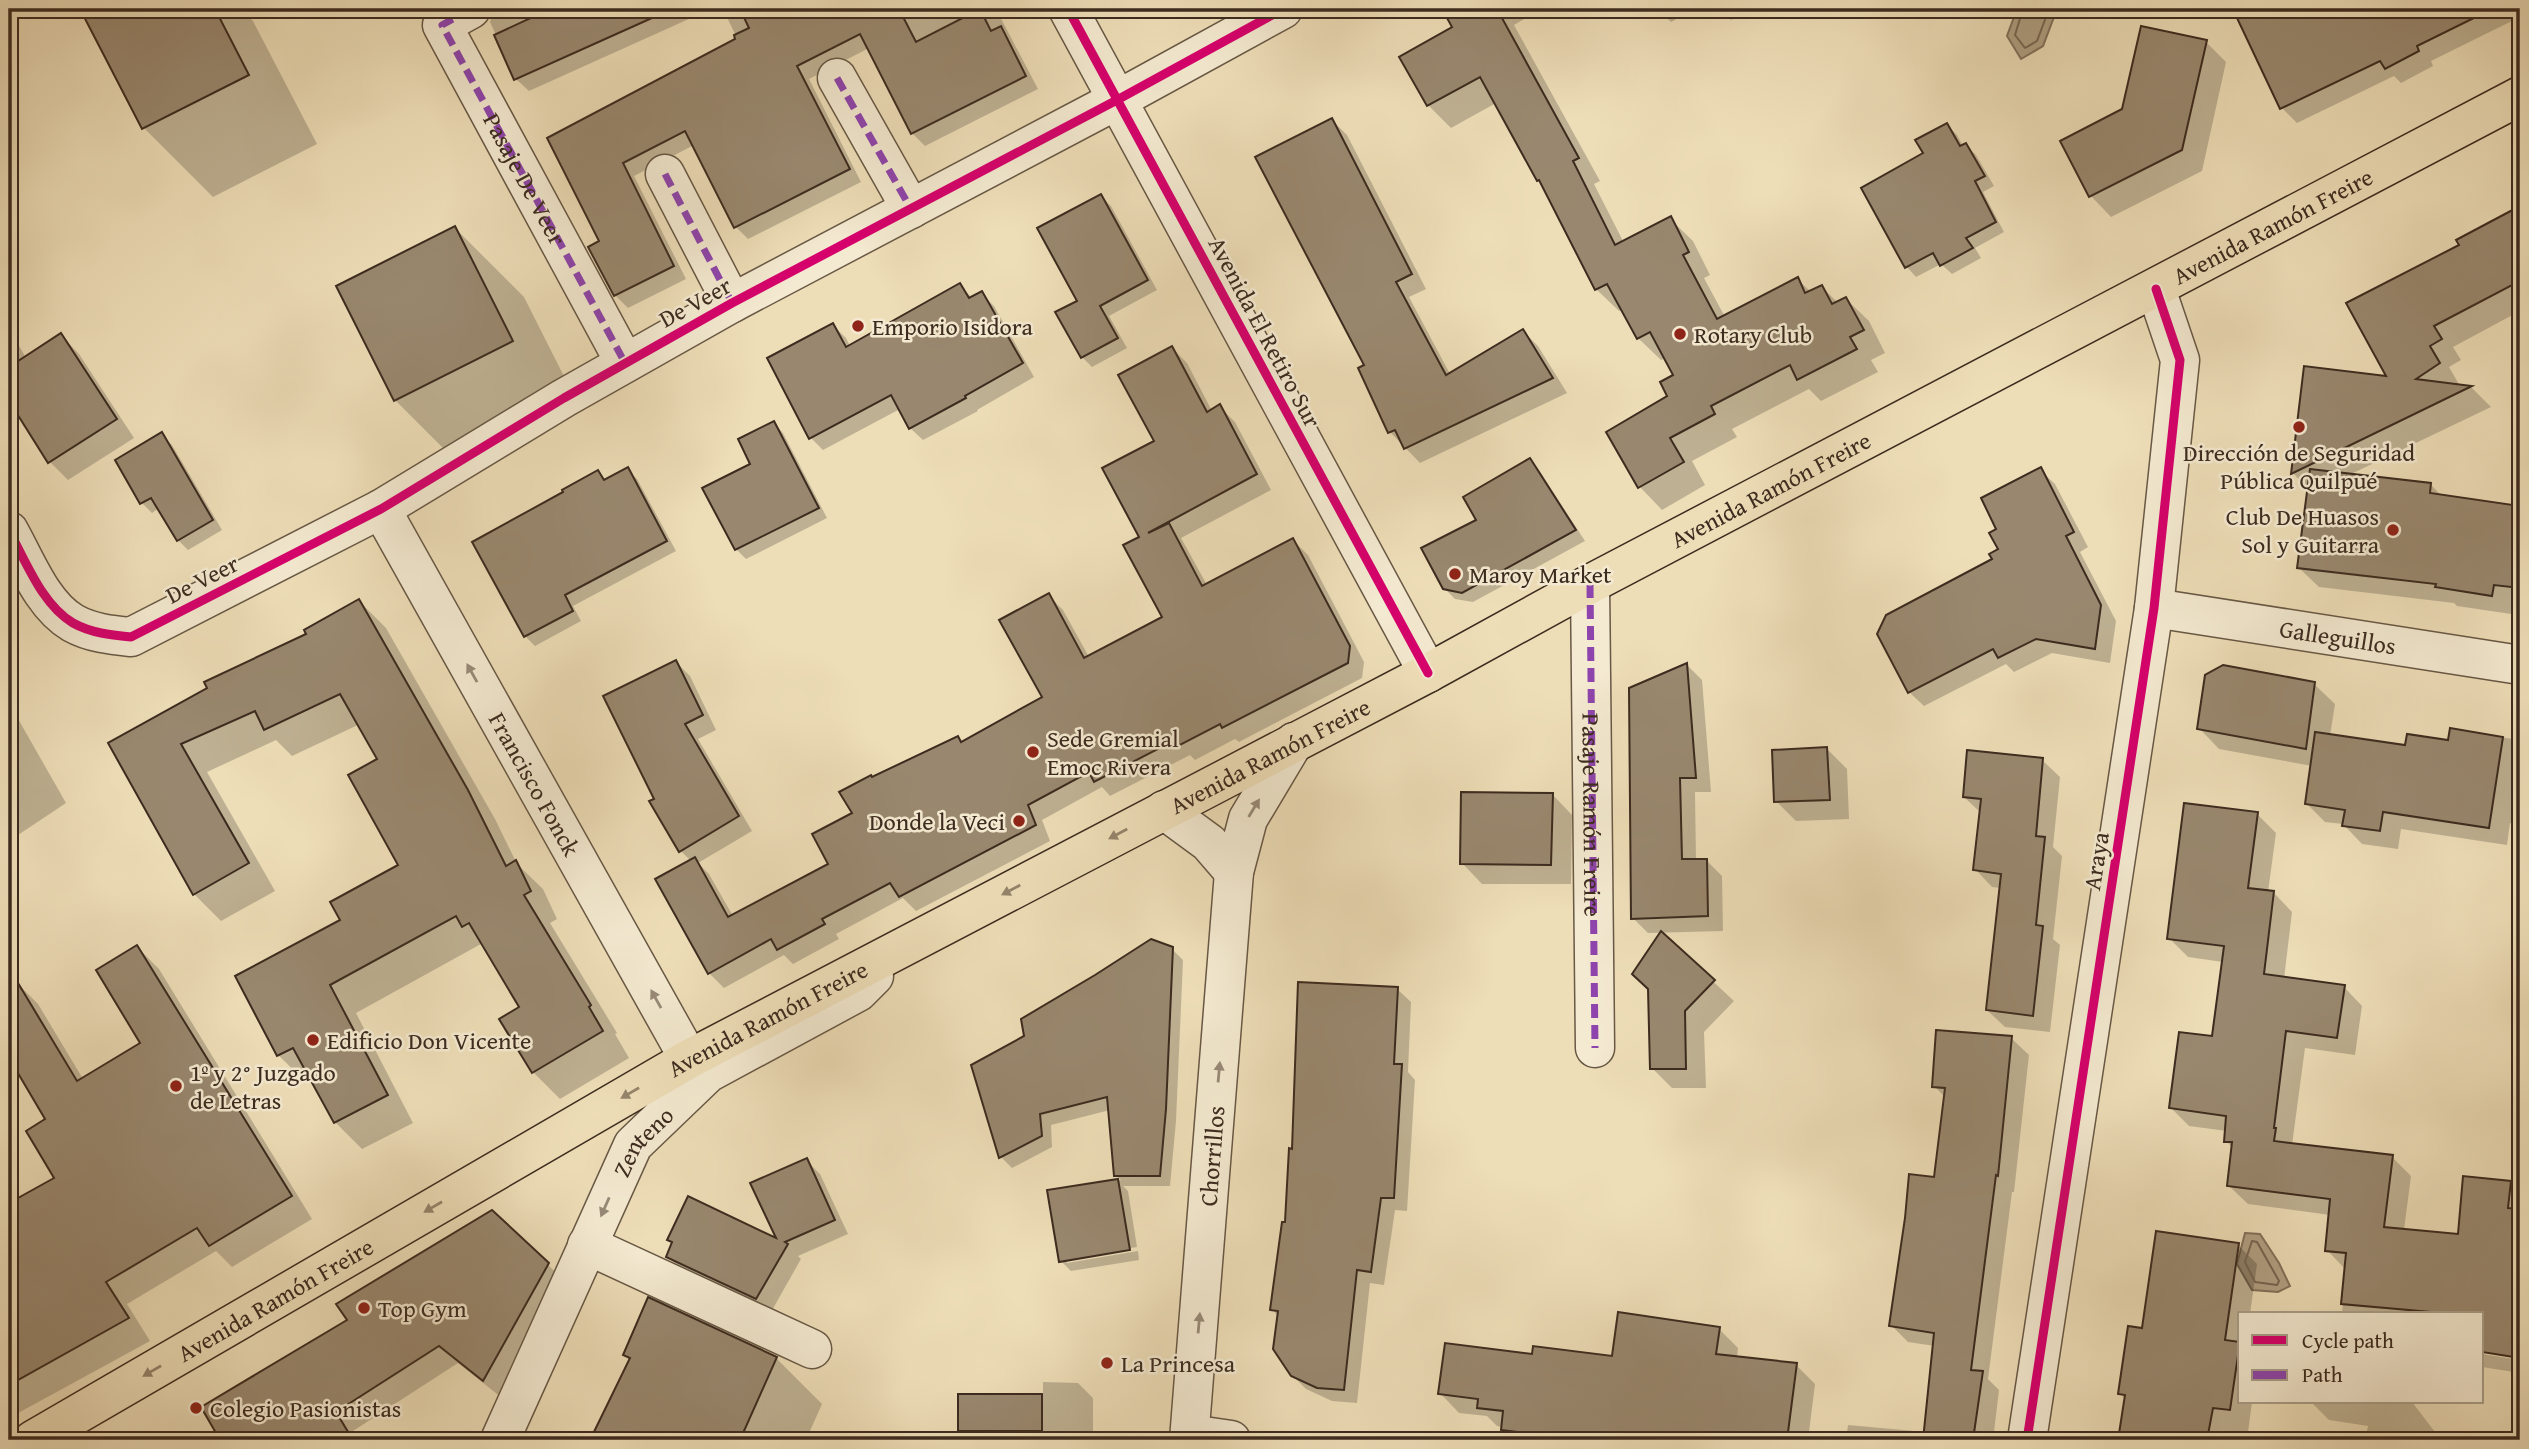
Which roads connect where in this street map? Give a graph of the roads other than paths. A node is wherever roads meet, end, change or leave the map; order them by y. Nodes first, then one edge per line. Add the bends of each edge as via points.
1 (471, 9) edge
2 (1068, 9) edge
3 (1283, 9) edge
4 (837, 78) dead end
5 (2520, 96) edge
6 (1117, 100) junction
7 (665, 174) dead end
8 (911, 209) junction
9 (2155, 289) junction
10 (733, 303) junction
11 (625, 363) junction
12 (381, 509) junction
13 (9, 531) edge
14 (1590, 584) junction
15 (2154, 608) junction
16 (2520, 665) edge
17 (1428, 673) junction
18 (1294, 742) junction
19 (1164, 810) junction
20 (1234, 872) junction
21 (906, 945) junction
22 (1595, 1048) dead end
23 (689, 1059) junction
24 (587, 1245) junction
25 (812, 1349) dead end
26 (1190, 1437) edge
27 (33, 1440) edge
28 (500, 1440) edge
29 (1231, 1440) edge
30 (2027, 1440) edge

1 - 11 street, Pasaje De Veer via 442,24
2 - 6 street, Avenida El Retiro Sur
3 - 6 street, De Veer
4 - 8 street
5 - 9 main road, Avenida Ramón Freire
6 - 8 street, De Veer
6 - 17 street, Avenida El Retiro Sur
7 - 10 street
8 - 10 street, De Veer
9 - 14 main road, Avenida Ramón Freire
9 - 15 street, Araya via 2180,360
10 - 11 street, De Veer
11 - 12 street, De Veer
12 - 13 street, De Veer via 131,636 100,634 73,623 49,602
23 -> 12 street, Francisco Fonck
14 - 17 main road, Avenida Ramón Freire
14 - 22 street, Pasaje Ramón Freire
15 - 16 street, Galleguillos
15 - 30 street, Araya
17 - 18 main road, Avenida Ramón Freire
18 - 19 main road, Avenida Ramón Freire
20 -> 18 street, Chorrillos via 1248,818
19 - 20 street via 1209,843
19 -> 21 main road, Avenida Ramón Freire
26 -> 20 street, Chorrillos
21 - 23 main road, Avenida Ramón Freire
21 -> 24 street, Zenteno via 858,992 708,1073 633,1145
23 -> 27 main road, Avenida Ramón Freire
24 - 25 street
24 - 28 street, Zenteno
26 - 29 street

